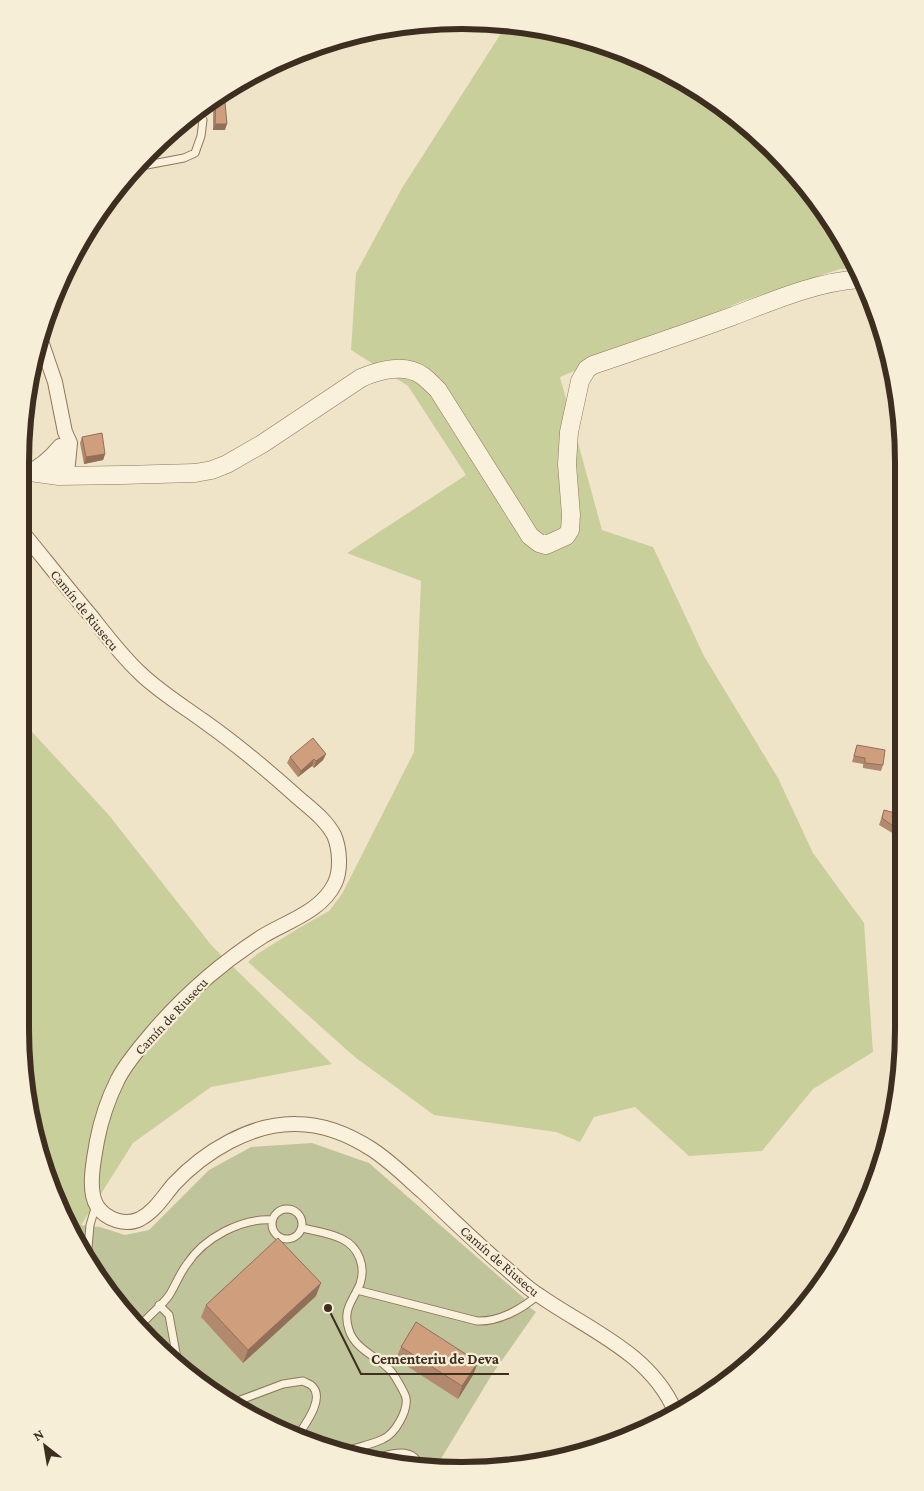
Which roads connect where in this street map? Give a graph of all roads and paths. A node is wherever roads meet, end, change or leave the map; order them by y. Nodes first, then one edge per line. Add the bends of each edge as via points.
1 (203, 120) dead end
2 (147, 165) edge
3 (855, 280) edge
4 (44, 350) edge
5 (65, 432) junction
6 (60, 446) junction
7 (29, 471) edge
8 (29, 472) edge
9 (59, 476) junction
10 (29, 540) edge
11 (96, 1205) junction
12 (272, 1220) junction
13 (302, 1228) junction
14 (88, 1248) edge
15 (357, 1290) junction
16 (538, 1295) junction
17 (160, 1305) junction
18 (143, 1322) edge
19 (176, 1355) edge
20 (239, 1400) edge
21 (674, 1407) edge
22 (301, 1431) edge
23 (355, 1448) edge
24 (386, 1456) edge
25 (416, 1460) edge

1 - 2 lane via 194,153
3 - 9 street via 807,289 587,369 580,381 569,432 570,530 566,536 546,545 530,536 438,390 422,375 406,369 374,372 361,378 262,444 212,470
4 - 5 street via 55,382
5 - 6 street
5 - 9 street via 70,443 68,464
6 - 7 street via 39,467
6 - 9 street via 55,468
8 - 9 street
10 - 11 street, Camín de Riusecu via 143,677 278,780 323,820 338,844 336,881 324,900 232,956 197,985 160,1023 119,1078 99,1131 92,1181
11 - 14 lane
11 - 16 street, Camín de Riusecu via 118,1222 135,1222 153,1211 201,1160 238,1137 292,1123 319,1126 350,1136 399,1170
12 - 13 lane via 275,1234 283,1239 297,1236
12 - 13 lane via 278,1211 294,1210 301,1217
12 - 17 lane via 256,1220 230,1229 203,1246 188,1262
13 - 15 lane via 344,1239 358,1253 362,1264
15 - 16 lane via 477,1321 501,1318
15 - 23 lane via 346,1314 352,1338 390,1369 406,1397 405,1407 391,1434
16 - 21 street, Camín de Riusecu via 642,1363 659,1382
17 - 18 lane
17 - 19 lane via 168,1315
20 - 22 lane via 283,1384 303,1381 313,1387 317,1396 315,1407
24 - 25 lane via 407,1453

